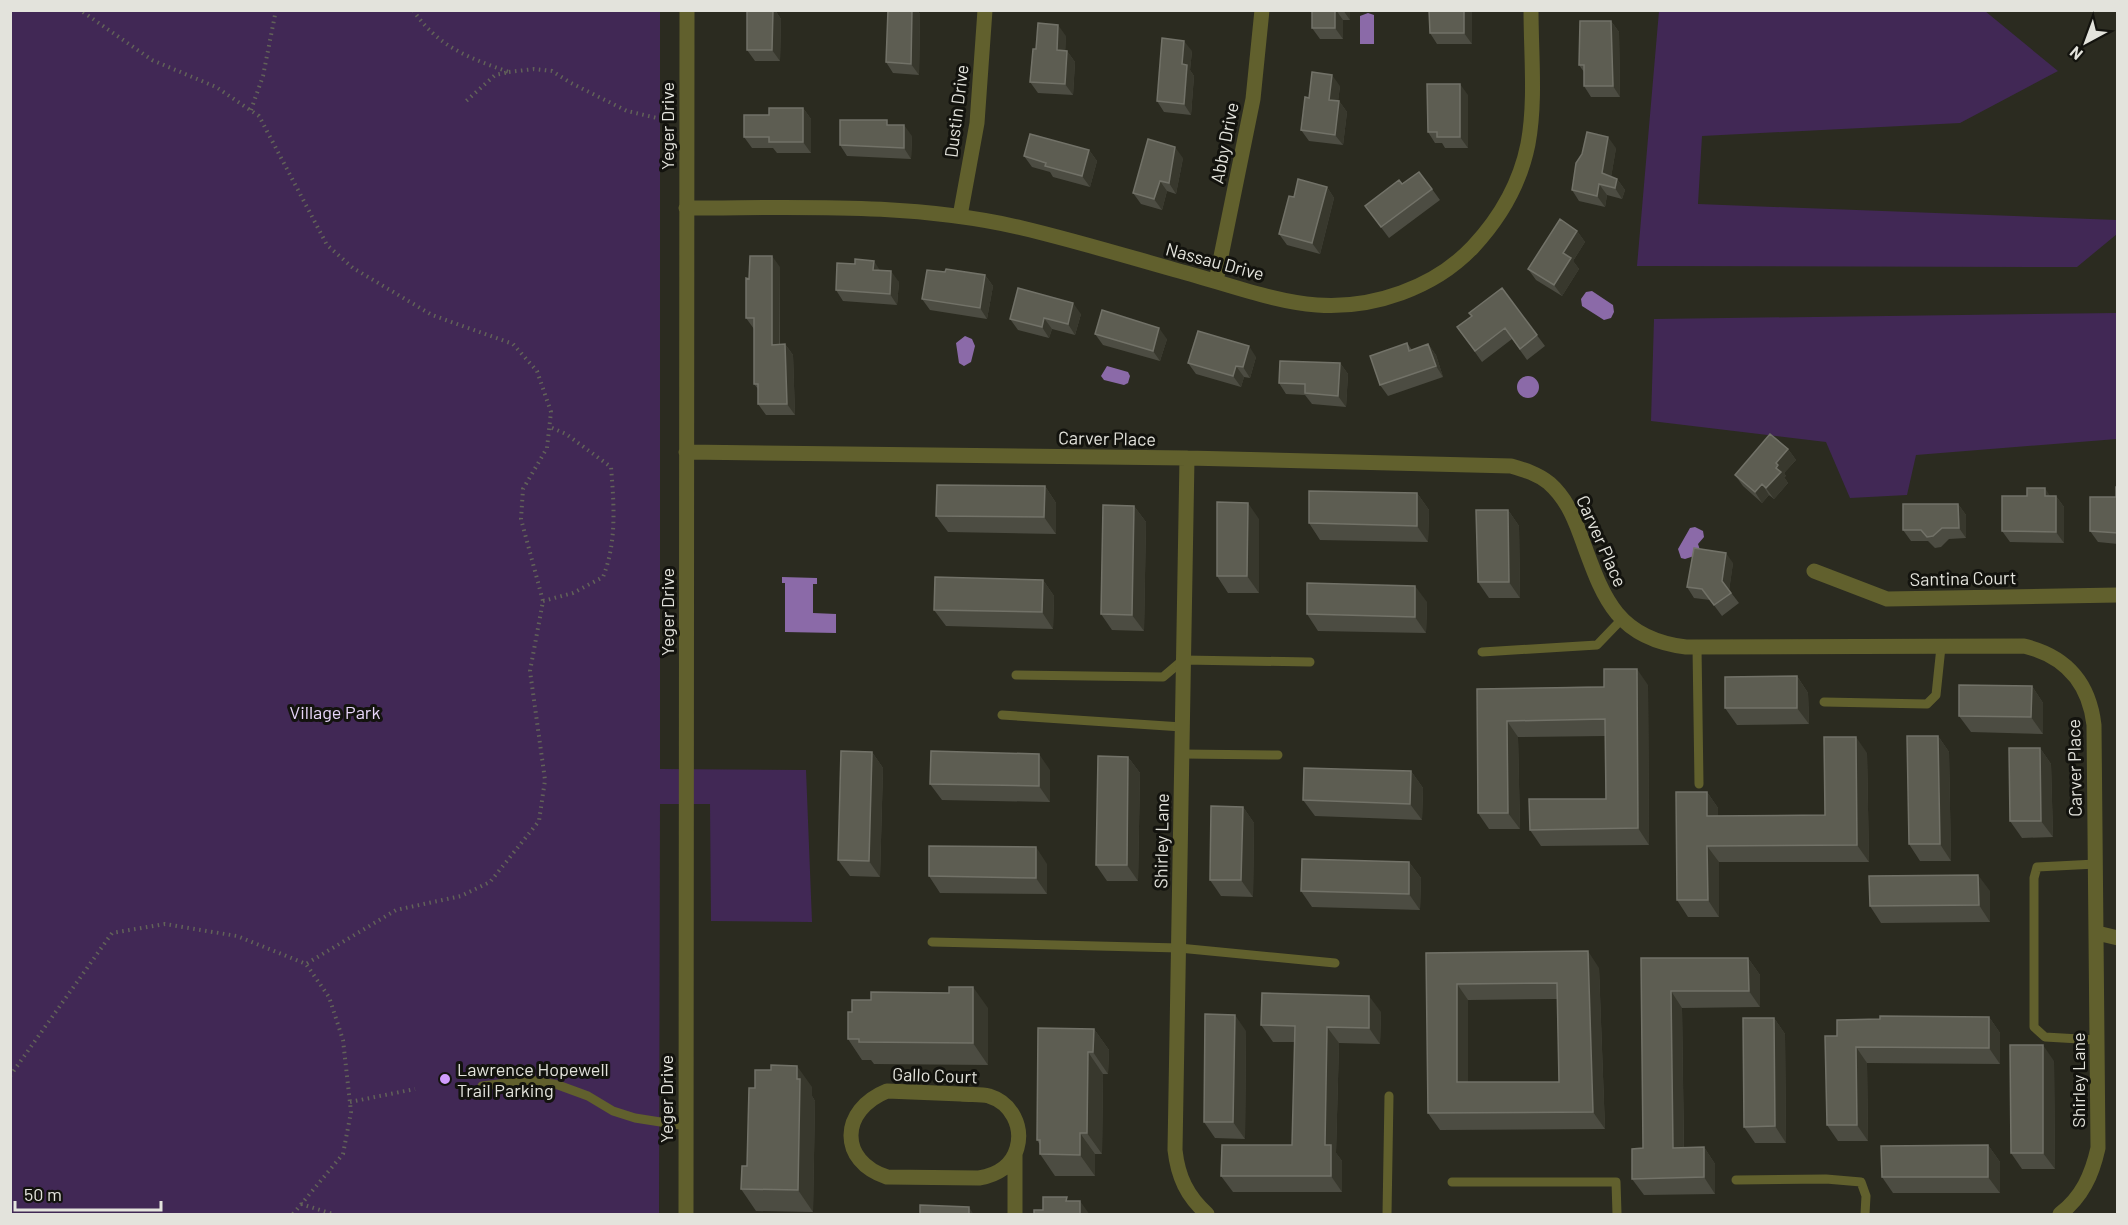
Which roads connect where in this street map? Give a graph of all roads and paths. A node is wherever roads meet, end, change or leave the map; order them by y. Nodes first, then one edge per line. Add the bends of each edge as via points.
1 (80, 10) edge
2 (276, 10) edge
3 (413, 10) edge
4 (687, 10) edge
5 (985, 10) edge
6 (1262, 10) edge
7 (1531, 10) edge
8 (509, 72) junction
9 (464, 103) dead end
10 (251, 110) junction
11 (687, 119) junction
12 (686, 208) junction
13 (960, 216) junction
14 (1216, 281) junction
15 (550, 427) junction
16 (686, 452) junction
17 (1186, 458) junction
18 (1814, 571) dead end
19 (2118, 595) edge
20 (543, 601) junction
21 (1622, 619) junction
22 (1697, 647) junction
23 (1941, 647) junction
24 (1482, 652) dead end
25 (1183, 660) junction
26 (1310, 662) dead end
27 (1016, 675) dead end
28 (1824, 702) dead end
29 (1002, 715) dead end
30 (1182, 727) junction
31 (1182, 754) junction
32 (1278, 754) dead end
33 (1699, 784) dead end
34 (2096, 864) junction
35 (2097, 933) junction
36 (2118, 938) edge
37 (933, 942) dead end
38 (1179, 948) junction
39 (1335, 963) dead end
40 (306, 964) junction
41 (2097, 1040) junction
42 (10, 1076) edge
43 (482, 1086) dead end
44 (415, 1089) dead end
45 (1389, 1096) dead end
46 (350, 1102) junction
47 (686, 1126) junction
48 (1015, 1154) junction
49 (1736, 1180) dead end
50 (1452, 1182) dead end
51 (300, 1204) junction
52 (293, 1215) edge
53 (333, 1215) edge
54 (686, 1215) edge
55 (1016, 1215) edge
56 (1207, 1215) edge
57 (1387, 1215) edge
58 (1617, 1215) edge
59 (1865, 1215) edge
60 (2060, 1215) edge

1 - 10 path via 153,60 216,87
2 - 10 path via 263,76
3 - 8 path via 428,31 466,57
4 - 11 street, Yeger Drive
5 - 13 street, Dustin Drive via 977,123
6 - 14 street, Abby Drive via 1253,99
7 - 14 street, Nassau Drive via 1531,112 1522,164 1505,206 1466,254 1413,288 1349,305 1294,302
8 - 9 path via 495,75
8 - 11 path via 552,71 627,111 666,121
10 - 15 path via 260,116 327,245 353,268 432,315 513,344 537,371 551,412
11 - 12 street, Yeger Drive
12 - 13 street, Nassau Drive via 880,208
12 - 16 street, Yeger Drive
13 - 14 street, Nassau Drive via 1022,228
15 - 20 path via 547,448 523,489 521,519
15 - 20 path via 611,467 613,530 610,559 603,577 573,593
16 - 17 street, Carver Place
16 - 47 street, Yeger Drive
17 - 21 street, Carver Place via 1511,466 1532,472 1564,498 1602,594
17 - 25 street, Shirley Lane
18 - 19 street, Santina Court via 1887,598
20 - 40 path via 530,671 544,780 539,821 490,882 461,896 396,910
21 - 22 street, Carver Place via 1650,638
21 - 24 lane via 1597,645
22 - 23 street, Carver Place
22 - 33 lane
23 - 28 lane via 1936,695 1927,704
23 - 34 street, Carver Place via 2024,646 2043,651 2076,674 2086,691 2094,725
25 - 26 lane
25 - 27 lane via 1163,677
25 - 30 street, Shirley Lane
29 - 30 lane
30 - 31 street, Shirley Lane
31 - 32 lane
31 - 38 street, Shirley Lane
34 - 35 street, Carver Place
34 - 41 lane via 2037,867 2034,1027 2045,1037
35 - 36 street
35 - 41 street, Shirley Lane
37 - 38 lane
38 - 39 lane
38 - 56 street, Shirley Lane via 1177,1168 1184,1188
40 - 42 path via 237,936 165,924 112,933
40 - 46 path via 329,997 343,1040
41 - 60 street, Shirley Lane via 2098,1148 2094,1170 2084,1190
43 - 47 lane via 531,1080 558,1084 634,1118
44 - 46 path
45 - 57 lane
46 - 51 path via 343,1154
47 - 54 street, Yeger Drive
48 - 48 street, Gallo Court via 1019,1140 1015,1119 1001,1102 990,1096 886,1091 872,1097 853,1121 851,1136 861,1163 887,1178 979,1178 993,1175
48 - 55 street, Gallo Court
49 - 59 lane via 1861,1182 1866,1196
50 - 58 lane via 1616,1182
51 - 52 path
51 - 53 path

